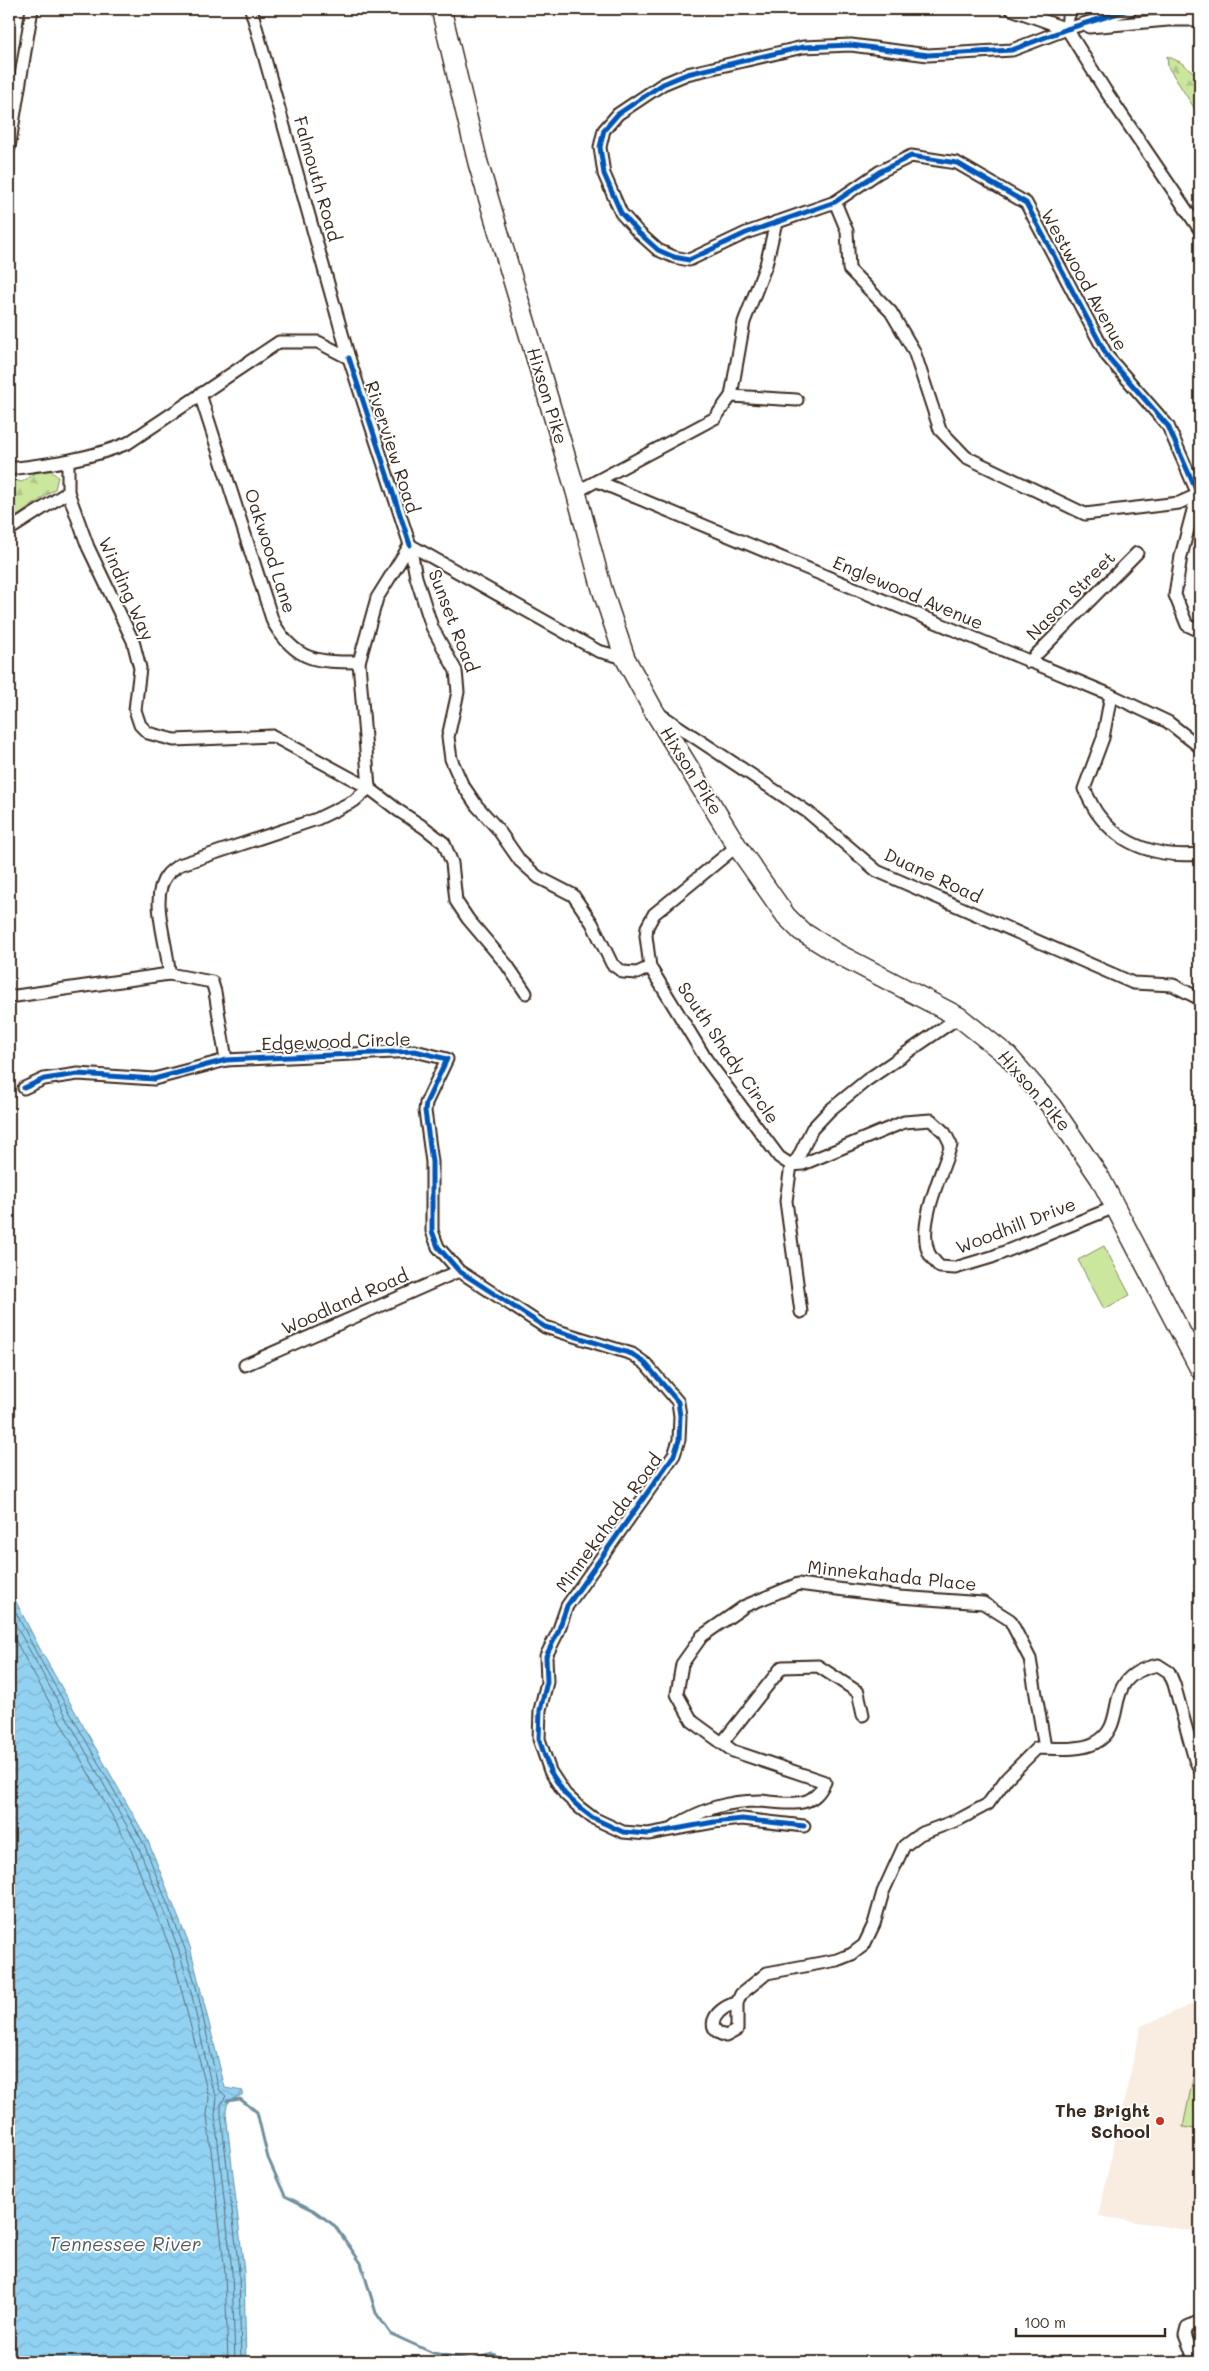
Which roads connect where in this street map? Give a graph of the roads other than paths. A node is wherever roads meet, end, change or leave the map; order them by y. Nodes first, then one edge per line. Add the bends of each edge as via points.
1 (32, 9) edge
2 (251, 9) edge
3 (441, 9) edge
4 (1011, 9) edge
5 (1072, 9) edge
6 (1131, 9) edge
7 (1200, 20) edge
8 (1067, 29) junction
9 (9, 148) edge
10 (835, 202) junction
11 (776, 222) junction
12 (1200, 230) edge
13 (348, 358) junction
14 (200, 394) junction
15 (731, 396) junction
16 (797, 400) dead end
17 (68, 461) junction
18 (9, 469) edge
19 (597, 481) junction
20 (68, 492) junction
21 (576, 492) junction
22 (1199, 497) edge
23 (9, 530) edge
24 (410, 544) junction
25 (1137, 553) dead end
26 (1200, 631) edge
27 (625, 658) junction
28 (360, 662) junction
29 (1030, 662) junction
30 (1111, 695) junction
31 (654, 711) junction
32 (1200, 747) edge
33 (369, 788) junction
34 (737, 846) junction
35 (1200, 854) edge
36 (650, 967) junction
37 (169, 974) junction
38 (526, 992) dead end
39 (9, 996) edge
40 (1200, 999) edge
41 (959, 1017) junction
42 (447, 1059) joint
43 (226, 1060) junction
44 (24, 1088) dead end
45 (791, 1165) junction
46 (1115, 1207) junction
47 (458, 1271) junction
48 (801, 1312) dead end
49 (245, 1365) dead end
50 (1200, 1369) edge
51 (863, 1715) dead end
52 (722, 1743) junction
53 (1045, 1748) junction
54 (1200, 1770) edge
55 (804, 1826) dead end
56 (668, 1830) junction
57 (737, 2003) dead end
58 (1200, 2321) edge
59 (1200, 2356) edge

1 - 9 street
2 - 13 street, Falmouth Road
3 - 21 main road, Hixson Pike via 478,163
4 - 8 street
5 - 8 street
6 - 8 street
7 - 8 street
8 - 11 street, Westwood Avenue via 1012,50 928,55 851,45 776,52 687,74 663,84 618,114 604,130 600,147 610,190 622,213 658,250 688,260
8 - 12 street
10 - 11 street, Westwood Avenue
10 - 22 street via 847,231 849,269 890,312 914,351 940,430 966,457 1085,514 1179,503
10 - 22 street, Westwood Avenue via 911,156 957,162 1026,203 1107,356 1168,426
11 - 15 street via 766,265 744,322
13 - 14 street via 318,342 278,342
13 - 24 street, Riverview Road
14 - 17 street via 128,443
14 - 28 street, Oakwood Lane via 274,622 285,641 299,652 325,662
15 - 16 street
15 - 19 street via 715,418
17 - 18 street
17 - 20 street, Winding Way
19 - 21 street
19 - 29 street, Englewood Avenue
20 - 23 street
20 - 33 street, Winding Way via 88,547 133,642 140,668 135,710 140,725 148,733 174,740 273,736
21 - 27 main road, Hixson Pike via 602,589
22 - 26 street via 1181,556 1175,595 1188,625
24 - 27 street via 598,651
24 - 28 street via 377,598
24 - 36 street, Sunset Road via 416,577 432,627 456,670 459,682 448,737 451,759 462,784 520,861 538,877 573,895 592,923 612,964 623,972 637,973
25 - 29 street, Nason Street
27 - 31 main road, Hixson Pike
28 - 33 street
29 - 30 street, Englewood Avenue
30 - 32 street, Englewood Avenue via 1168,722
30 - 35 street via 1102,738 1084,789 1097,813 1111,829 1136,847 1180,856
31 - 34 main road, Hixson Pike
31 - 40 street, Duane Road via 809,813 877,871 1133,983 1173,985
33 - 37 street via 354,801 317,819 179,865 166,876 160,892 160,912
33 - 38 street via 444,843 452,863 456,901
34 - 36 street, South Shady Circle via 654,914 646,936
34 - 41 main road, Hixson Pike via 786,916 801,931
36 - 45 street, South Shady Circle via 706,1059 779,1157
37 - 39 street
37 - 43 street via 212,982
41 - 45 street via 867,1080 830,1110 812,1129 798,1158
41 - 46 main road, Hixson Pike via 1008,1056 1052,1107 1080,1145
42 - 43 street, Edgewood Circle via 416,1051
42 - 47 street, Minnekahada Road via 425,1111 432,1162 432,1231 438,1247
43 - 44 street, Edgewood Circle via 154,1079 78,1074 44,1079
45 - 46 street, Woodhill Drive via 803,1164 904,1122 931,1120 945,1133 951,1145 930,1206 926,1235 928,1252 940,1267 955,1268 992,1257
45 - 48 street via 786,1201
46 - 50 main road, Hixson Pike
47 - 49 street, Woodland Road
47 - 56 street, Minnekahada Road via 545,1326 632,1354 657,1375 678,1402 679,1440 674,1455 567,1606 546,1656 547,1682 540,1710 539,1739 550,1771 565,1794 593,1818 623,1832 648,1834
51 - 52 street via 858,1692 818,1666 782,1666
52 - 53 street, Minnekahada Place via 692,1721 677,1694 682,1664 702,1636 745,1606 798,1584 900,1597 983,1603 1010,1620 1030,1659
52 - 56 street, Minnekahada Place via 733,1751 826,1782 820,1793 802,1802 750,1801 719,1806 699,1811
53 - 54 street via 1076,1748 1094,1743 1108,1732 1120,1690 1131,1675 1158,1665 1169,1672 1174,1684
53 - 57 street via 1037,1748 1007,1778 988,1804 920,1834 904,1846 864,1945 837,1960 767,1973 749,1985
55 - 56 street, Minnekahada Road via 742,1819
58 - 59 street via 1187,2327 1185,2335 1192,2353

